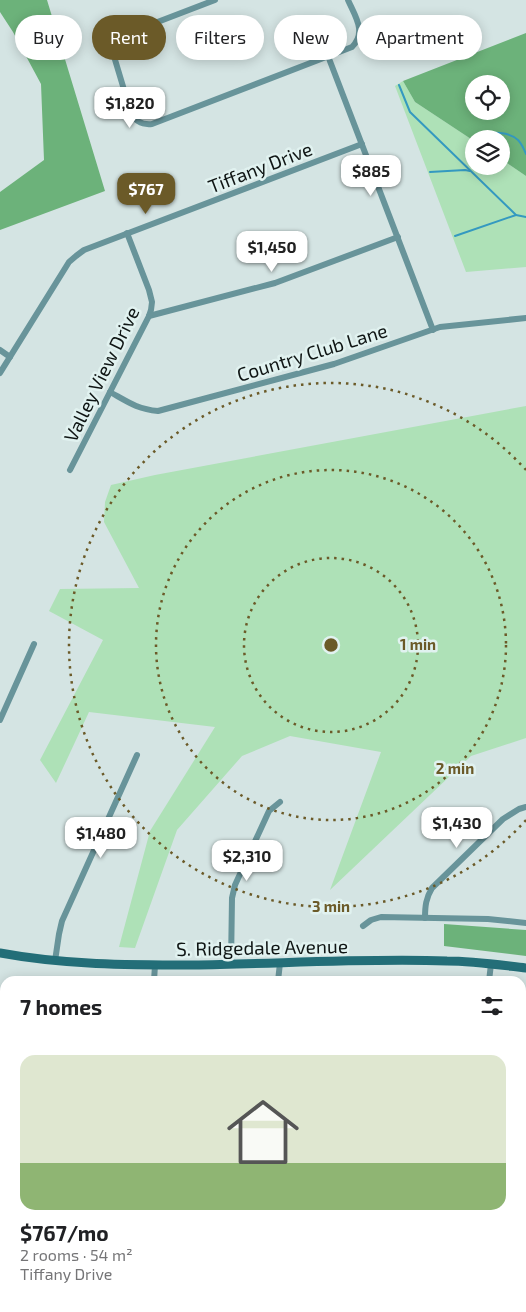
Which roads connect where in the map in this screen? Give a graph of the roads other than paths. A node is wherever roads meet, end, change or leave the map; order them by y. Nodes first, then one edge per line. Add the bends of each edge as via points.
1 (214, 0) edge
2 (348, 0) edge
3 (347, 48) edge
4 (318, 60) edge
5 (330, 60) edge
6 (362, 144) junction
7 (128, 233) junction
8 (398, 237) junction
9 (149, 316) junction
10 (526, 318) edge
11 (433, 330) junction
12 (0, 350) edge
13 (10, 357) junction
14 (0, 373) edge
15 (110, 392) junction
16 (70, 470) dead end
17 (34, 644) dead end
18 (3, 707) edge
19 (0, 720) edge
20 (136, 755) dead end
21 (280, 802) dead end
22 (526, 807) edge
23 (424, 918) junction
24 (526, 923) edge
25 (363, 926) dead end
26 (0, 952) edge
27 (55, 961) junction
28 (280, 963) junction
29 (231, 964) junction
30 (491, 964) junction
31 (155, 965) junction
32 (526, 968) edge
33 (154, 976) edge
34 (279, 976) edge
35 (490, 976) edge

1 - 4 street via 121,36 114,43 113,52 136,121 152,124
2 - 3 street via 360,34 358,40
5 - 6 street
6 - 7 street, Tiffany Drive
6 - 8 street
7 - 9 street, Valley View Drive via 149,290 152,302
7 - 13 street, Tiffany Drive via 84,250 70,262
8 - 9 street via 275,284
8 - 11 street
9 - 15 street, Valley View Drive
10 - 11 street, Country Club Lane
11 - 15 street, Country Club Lane via 334,364 158,411 136,407
12 - 13 street
13 - 14 street, Tiffany Drive
15 - 16 street, Valley View Drive
17 - 18 street
18 - 19 street
20 - 27 street via 62,921
21 - 29 street via 269,811 235,885
22 - 23 street via 503,819 432,888 425,903
23 - 24 street
23 - 25 street via 381,917
26 - 27 main road, S. Ridgedale Avenue
27 - 31 main road, S. Ridgedale Avenue
28 - 29 main road, S. Ridgedale Avenue
28 - 30 main road, S. Ridgedale Avenue via 396,960
28 - 34 street
29 - 31 main road, S. Ridgedale Avenue
30 - 32 main road, S. Ridgedale Avenue
30 - 35 street
31 - 33 street

